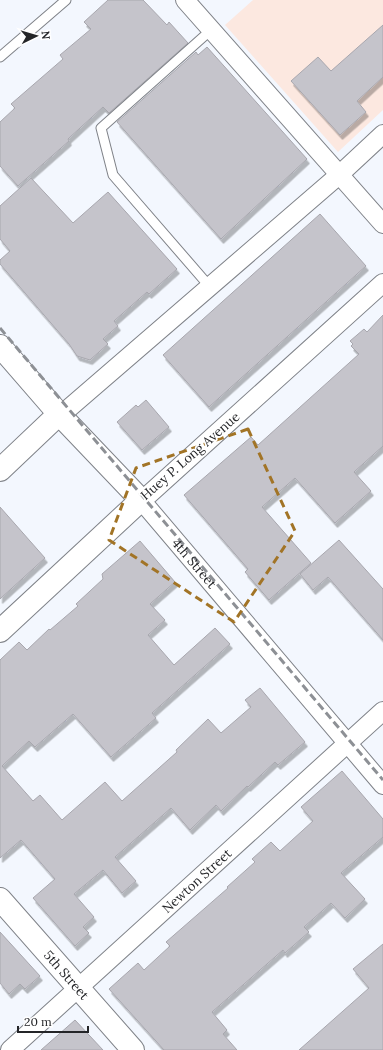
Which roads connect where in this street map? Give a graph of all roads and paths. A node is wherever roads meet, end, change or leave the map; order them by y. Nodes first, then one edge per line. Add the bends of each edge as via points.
1 (66, 0) edge
2 (185, 0) edge
3 (211, 30) junction
4 (0, 57) edge
5 (383, 134) edge
6 (339, 175) junction
7 (383, 224) edge
8 (383, 283) edge
9 (210, 286) junction
10 (0, 346) edge
11 (60, 414) junction
12 (0, 470) edge
13 (141, 500) junction
14 (0, 631) edge
15 (383, 710) edge
16 (347, 742) junction
17 (383, 785) edge
18 (0, 900) edge
19 (78, 988) junction
20 (10, 1050) edge
21 (133, 1050) edge

1 - 4 lane
2 - 3 street
3 - 6 street
3 - 9 lane via 101,128 113,175
5 - 6 street
6 - 7 street
6 - 9 street
8 - 13 street, Huey P. Long Avenue
9 - 11 street
10 - 11 main road, 4th Street
11 - 12 main road
11 - 13 main road, 4th Street
13 - 14 main road, Huey P. Long Avenue
13 - 16 street, 4th Street
15 - 16 street, Newton Street
16 - 17 street, 4th Street
16 - 19 street, Newton Street
18 - 19 main road, 5th Street
19 - 20 street, Newton Street
19 - 21 main road, 5th Street

